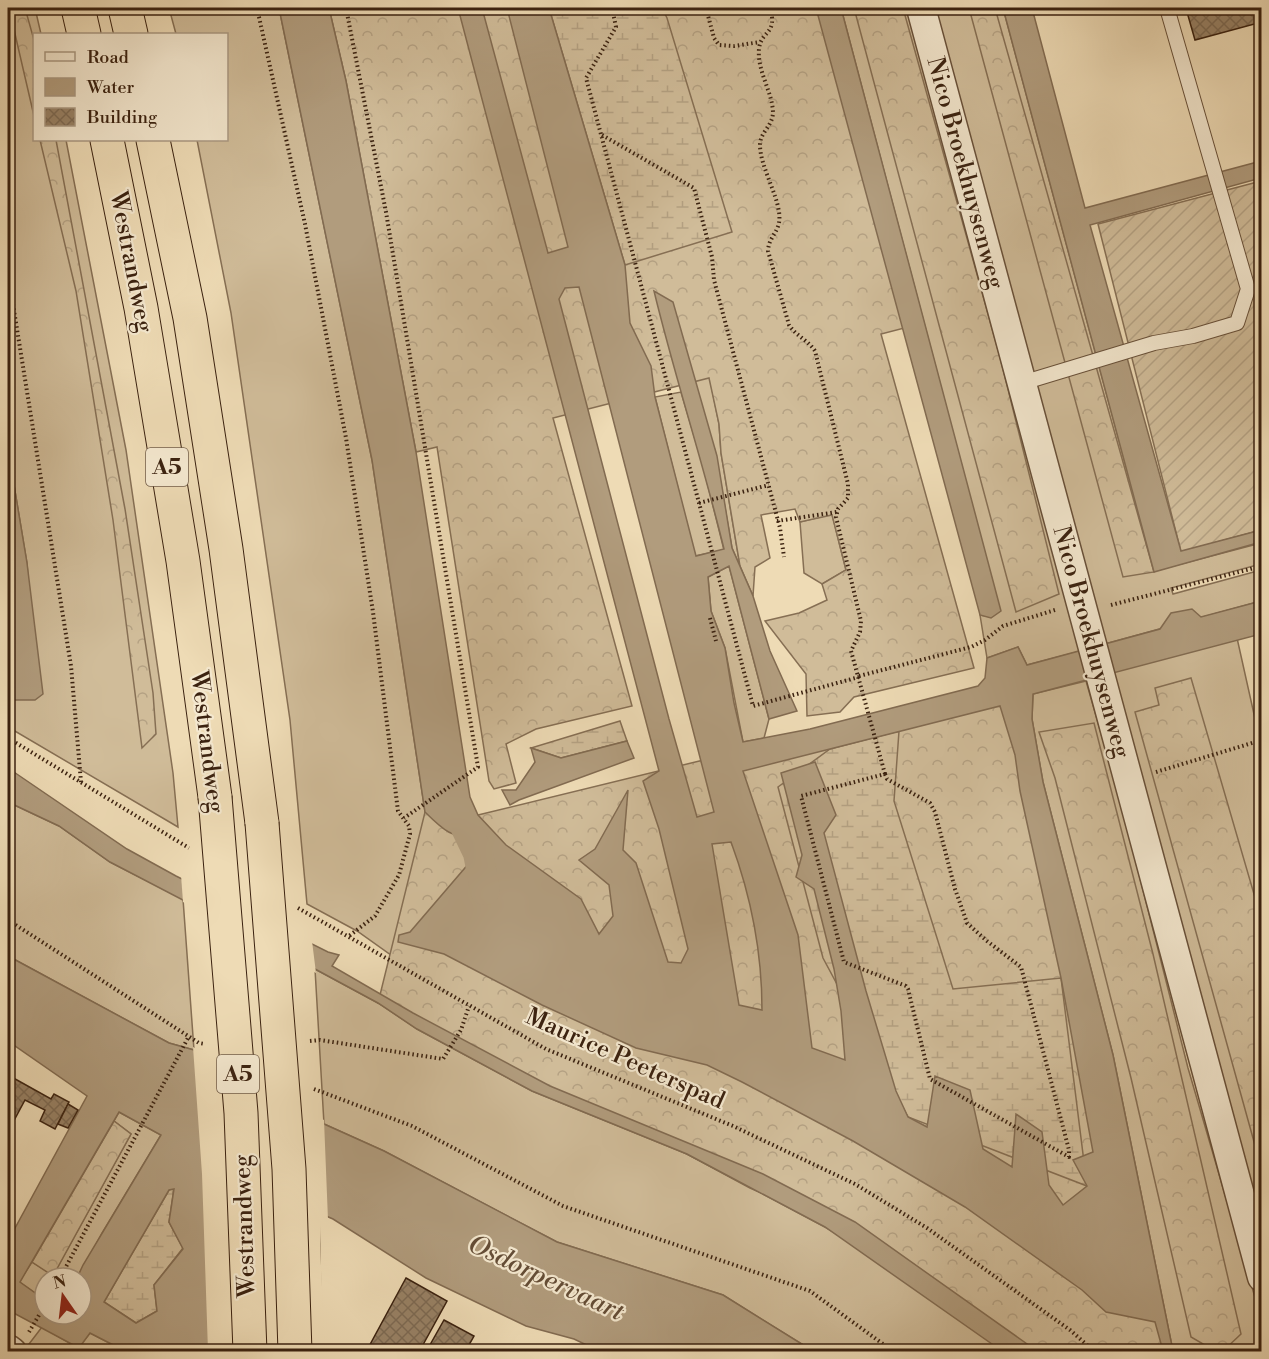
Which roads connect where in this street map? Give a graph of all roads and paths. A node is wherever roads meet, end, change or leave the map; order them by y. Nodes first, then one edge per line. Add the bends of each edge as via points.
1 (78, 8) edge
2 (125, 8) edge
3 (257, 8) edge
4 (346, 8) edge
5 (612, 8) edge
6 (706, 8) edge
7 (770, 8) edge
8 (921, 8) edge
9 (1167, 8) edge
10 (84, 33) edge
11 (131, 33) edge
12 (760, 42) junction
13 (601, 135) junction
14 (106, 141) edge
15 (153, 141) edge
16 (8, 273) edge
17 (1022, 382) junction
18 (769, 485) junction
19 (700, 503) junction
20 (837, 512) junction
21 (777, 521) junction
22 (783, 557) dead end
23 (1262, 567) edge
24 (1044, 612) dead end
25 (1084, 616) junction
26 (710, 618) dead end
27 (716, 641) dead end
28 (859, 677) junction
29 (8, 738) edge
30 (1262, 740) edge
31 (885, 774) junction
32 (1128, 781) junction
33 (81, 783) junction
34 (404, 818) junction
35 (195, 850) dead end
36 (297, 907) dead end
37 (8, 920) edge
38 (349, 936) junction
39 (470, 1006) junction
40 (189, 1036) junction
41 (309, 1041) dead end
42 (210, 1044) dead end
43 (304, 1084) dead end
44 (67, 1266) edge
45 (1262, 1276) edge
46 (8, 1349) edge
47 (12, 1352) edge
48 (249, 1352) edge
49 (295, 1352) edge
50 (894, 1352) edge
51 (1095, 1352) edge

1 - 10 highway
2 - 11 highway
3 - 34 path via 305,224 346,438 398,811
4 - 34 path via 386,212 478,767
5 - 13 path via 616,27 586,78
6 - 12 path via 719,45
7 - 12 path via 773,24
8 - 17 street, Nico Broekhuysenweg
9 - 17 lane via 1248,289 1237,323
12 - 20 path via 759,55 773,113 760,148 779,212 779,226 768,251 789,325 813,347 817,356 849,489 847,501
13 - 18 path via 694,188 714,280
13 - 19 path
14 - 48 highway, Westrandweg / A5, bridge via 141,308 183,561 215,797 241,1113
15 - 49 highway, Westrandweg / A5, bridge via 190,318 226,549 262,824 289,1169
16 - 33 path via 71,666
17 - 25 street, Nico Broekhuysenweg
18 - 19 path
18 - 21 path
19 - 28 path via 753,706
20 - 21 path
20 - 28 path via 861,621 852,651
21 - 22 path
23 - 25 path via 1095,609
24 - 28 path via 1003,626 971,647
25 - 32 street, Nico Broekhuysenweg
26 - 27 path
28 - 31 path
29 - 33 path
30 - 32 path
31 - 31 path via 801,796 844,962 906,986 930,1079 1069,1157 1021,967 967,923 930,803 887,779
32 - 45 street, Nico Broekhuysenweg
33 - 35 path
34 - 38 path via 410,834 399,875 375,916
36 - 38 path, Maurice Peeterspad
37 - 40 path
38 - 39 path, Maurice Peeterspad
39 - 41 path via 443,1059
39 - 51 path, Maurice Peeterspad via 546,1049 733,1126 855,1184 927,1228
40 - 42 path
40 - 44 path
43 - 50 path via 412,1125 563,1206 810,1291
46 - 47 street

